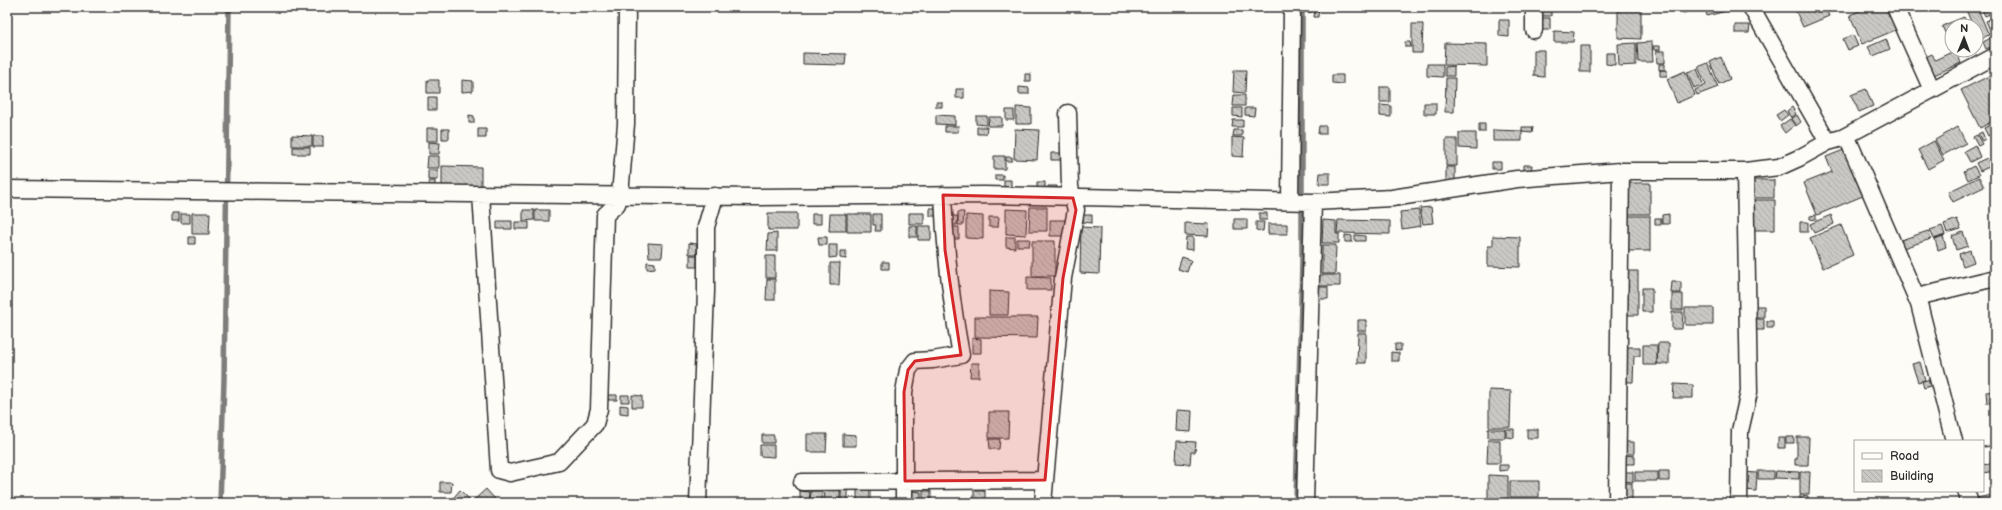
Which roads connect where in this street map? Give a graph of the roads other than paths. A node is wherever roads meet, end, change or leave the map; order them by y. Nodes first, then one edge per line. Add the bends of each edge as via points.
1 (627, 7) edge
2 (1292, 7) edge
3 (1534, 7) edge
4 (1751, 7) edge
5 (1895, 7) edge
6 (1534, 30) dead end
7 (1995, 56) edge
8 (1932, 90) junction
9 (1068, 113) dead end
10 (1835, 140) junction
11 (1621, 171) junction
12 (1746, 171) junction
13 (7, 189) edge
14 (481, 194) junction
15 (943, 195) junction
16 (620, 196) junction
17 (715, 196) junction
18 (1073, 198) junction
19 (1290, 201) junction
20 (1312, 202) junction
21 (1995, 278) edge
22 (1916, 298) junction
23 (1954, 440) edge
24 (1995, 454) edge
25 (1984, 456) edge
26 (1045, 480) junction
27 (905, 481) junction
28 (802, 482) dead end
29 (1966, 492) edge
30 (698, 503) edge
31 (904, 503) edge
32 (1043, 503) edge
33 (1305, 503) edge
34 (1617, 503) edge
35 (1739, 503) edge
36 (1970, 503) edge

1 - 16 street via 626,124
2 - 19 street
3 - 6 street
4 - 10 street
5 - 8 street
7 - 8 street
8 - 10 street
9 - 18 street via 1070,187
10 - 12 street via 1779,167
10 - 22 street via 1849,142
11 - 12 street
11 - 20 street via 1517,179 1392,198
11 - 34 street
12 - 35 street via 1749,392 1740,432
13 - 14 street
14 - 16 street
14 - 16 street via 499,470 510,473 559,462 595,424 599,410 605,215 617,204
15 - 17 street
15 - 18 street
15 - 27 street via 945,250 961,355 915,362 908,370 904,392
16 - 17 street
17 - 30 street via 706,227
18 - 19 street
18 - 26 street via 1076,210 1063,278
19 - 20 street
20 - 33 street
21 - 22 street
22 - 23 street
24 - 25 street
26 - 27 street
26 - 32 street
27 - 28 street
27 - 31 street
29 - 36 street

